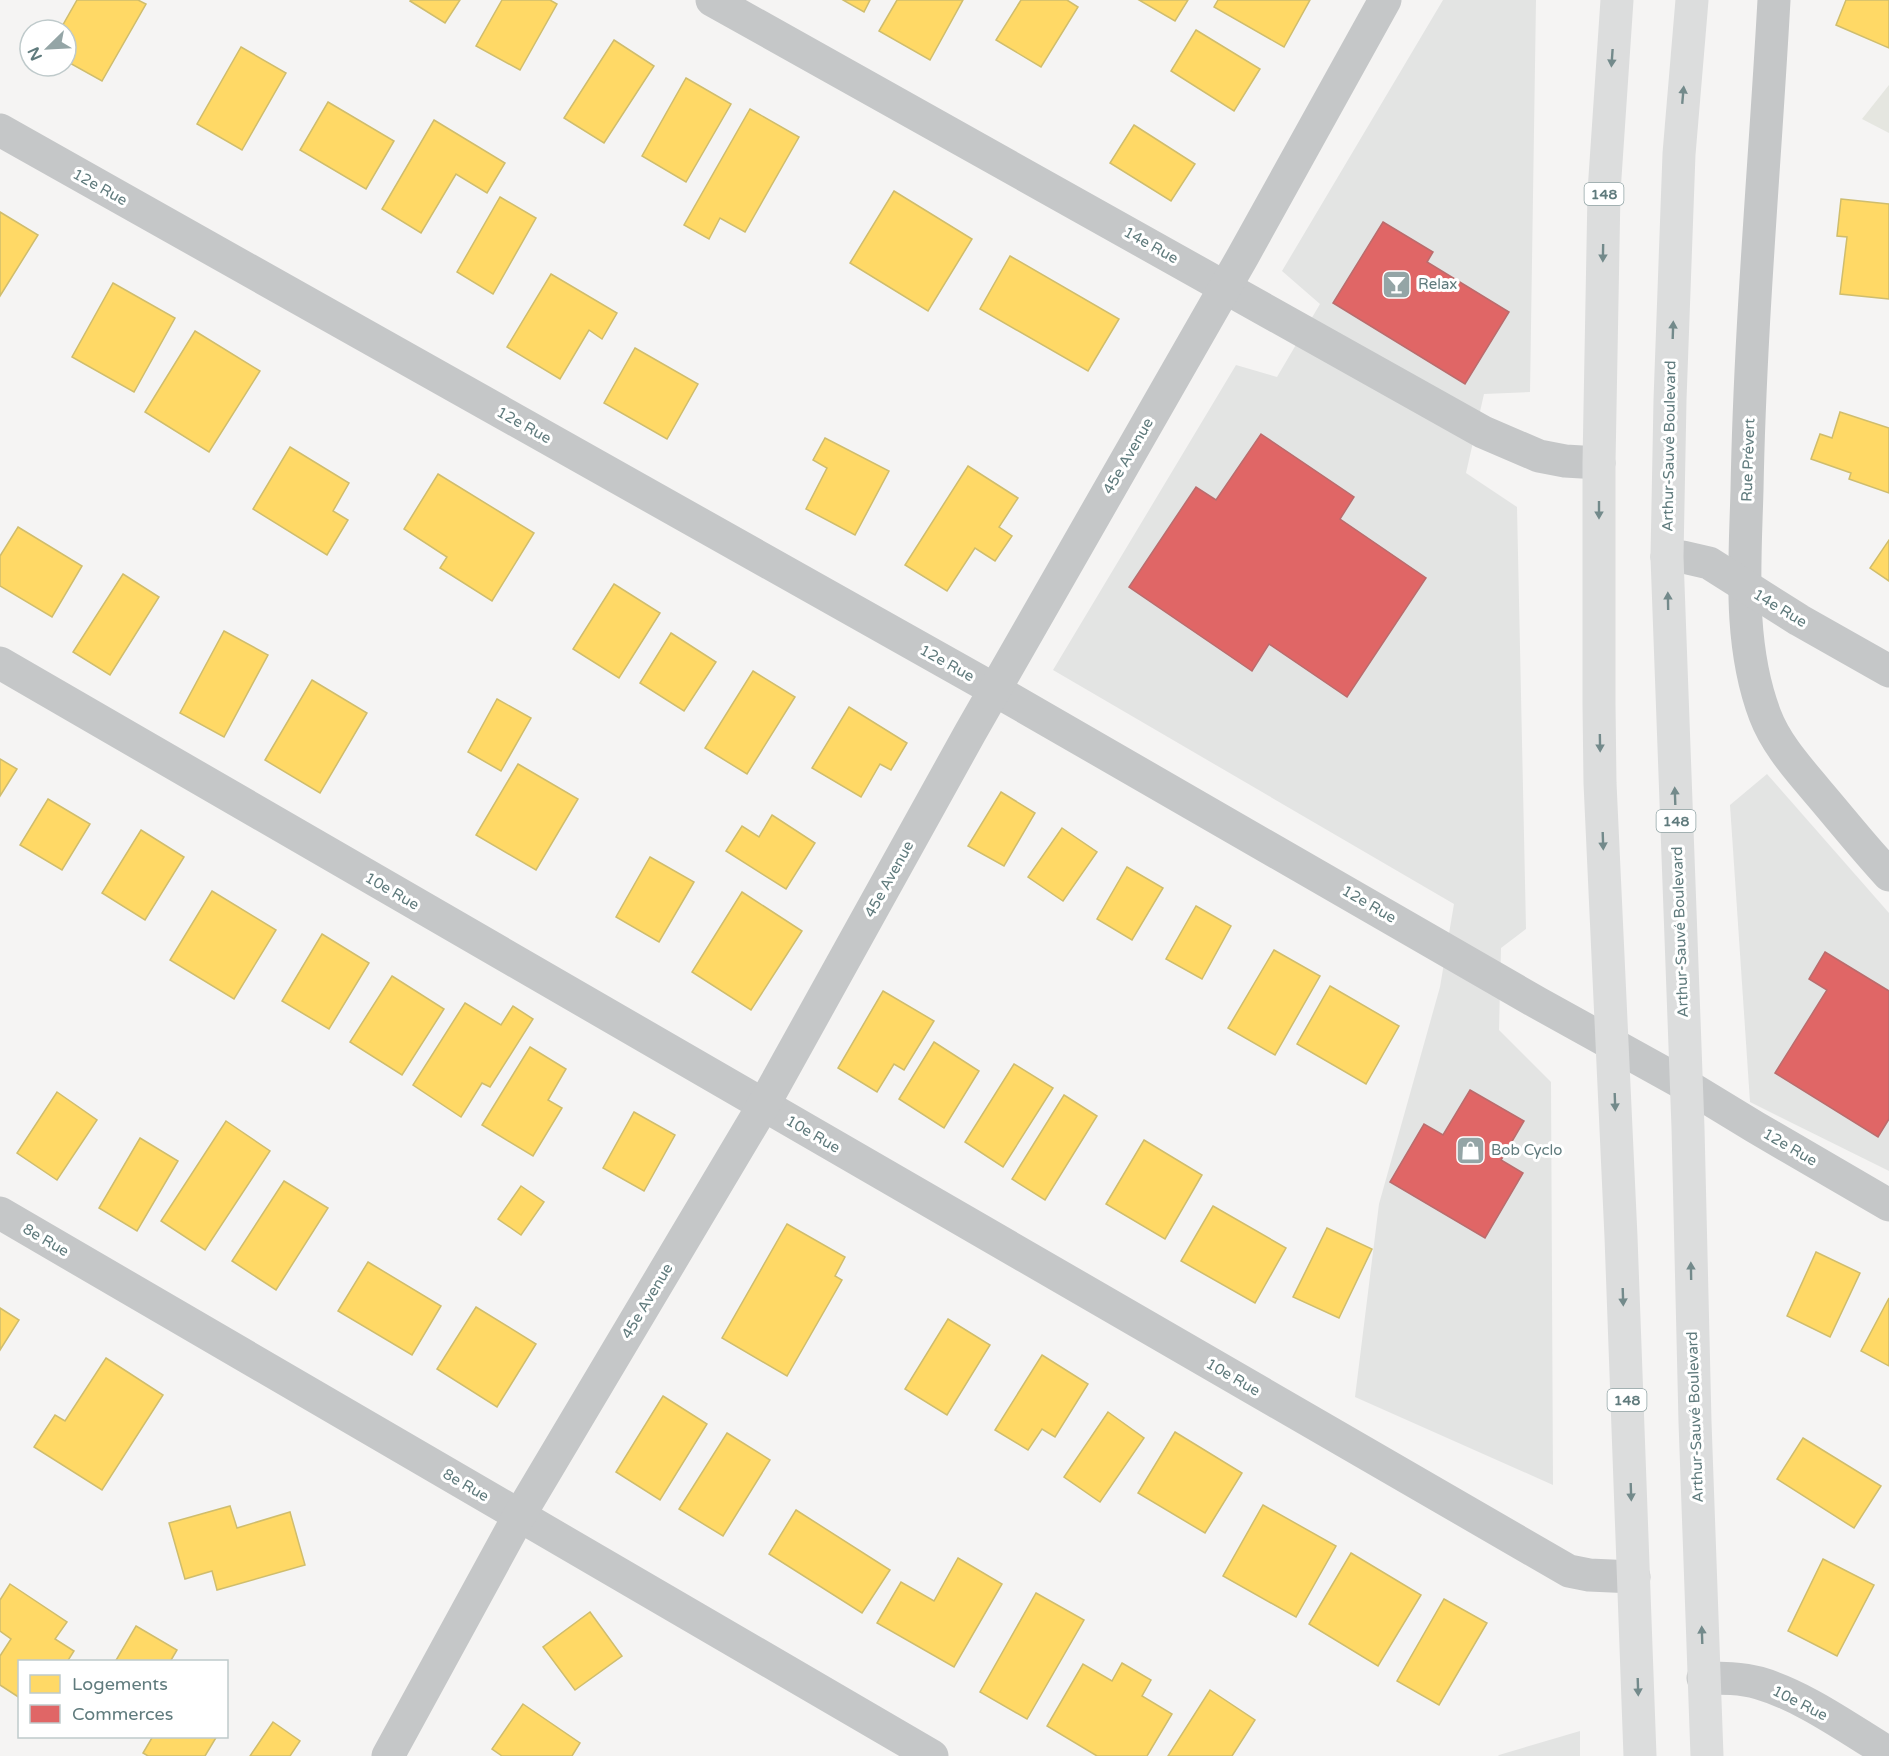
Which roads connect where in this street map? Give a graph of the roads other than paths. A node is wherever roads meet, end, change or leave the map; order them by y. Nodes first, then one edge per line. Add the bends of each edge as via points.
1 (712, 0) edge
2 (1384, 0) edge
3 (1617, 0) edge
4 (1692, 0) edge
5 (1774, 0) edge
6 (0, 130) edge
7 (1225, 286) junction
8 (1599, 463) junction
9 (1667, 557) junction
10 (1745, 586) junction
11 (0, 663) edge
12 (1889, 671) edge
13 (995, 690) junction
14 (1889, 875) edge
15 (1612, 1044) junction
16 (1686, 1085) junction
17 (763, 1106) junction
18 (1889, 1205) edge
19 (0, 1213) edge
20 (519, 1516) junction
21 (1634, 1577) junction
22 (1703, 1678) junction
23 (1889, 1753) edge
24 (388, 1756) edge
25 (932, 1756) edge
26 (1640, 1756) edge
27 (1707, 1756) edge

1 - 7 street, 14e Rue
2 - 7 street, 45e Avenue
3 -> 8 main road, 148 via 1604,192
9 -> 4 main road, Arthur-Sauvé Boulevard / 148 via 1679,154
5 - 10 street, Rue Prévert via 1753,327
6 - 13 street, 12e Rue
7 - 8 street, 14e Rue via 1483,432 1539,456
7 - 13 street, 45e Avenue
8 -> 15 main road, 148 via 1600,772
9 - 10 street, 14e Rue via 1709,563
16 -> 9 main road, Arthur-Sauvé Boulevard / 148
10 - 12 street, 14e Rue
10 - 14 street, Rue Prévert via 1751,659 1769,726 1797,767
11 - 17 street, 10e Rue
13 - 15 street, 12e Rue
13 - 17 street, 45e Avenue
15 - 16 street, 12e Rue
15 -> 21 main road, 148
16 - 18 street, 12e Rue
22 -> 16 main road, Arthur-Sauvé Boulevard / 148
17 - 20 street, 45e Avenue
17 - 21 street, 10e Rue via 1569,1571
19 - 20 street, 8e Rue
20 - 24 street, 45e Avenue
20 - 25 street, 8e Rue
21 -> 26 main road, 148
22 - 23 street, 10e Rue via 1734,1679 1778,1690
22 - 27 main road, Arthur-Sauvé Boulevard / 148

